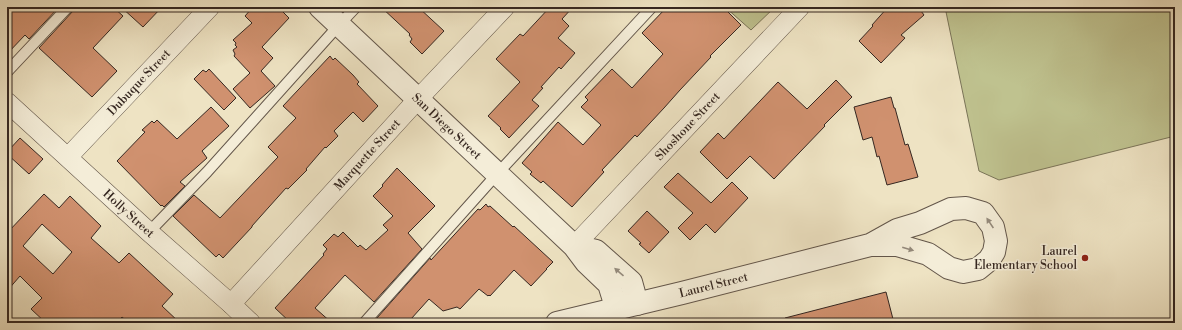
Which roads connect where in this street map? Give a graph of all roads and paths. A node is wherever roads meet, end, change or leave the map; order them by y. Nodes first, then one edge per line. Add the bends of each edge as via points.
1 (68, 7) edge
2 (210, 7) edge
3 (320, 7) edge
4 (356, 7) edge
5 (505, 7) edge
6 (652, 7) edge
7 (800, 7) edge
8 (339, 25) junction
9 (7, 72) edge
10 (418, 99) junction
11 (7, 102) edge
12 (68, 157) junction
13 (497, 174) junction
14 (149, 232) junction
15 (870, 244) junction
16 (574, 246) junction
17 (232, 304) junction
18 (637, 304) junction
19 (617, 310) junction
20 (251, 323) edge
21 (364, 323) edge
22 (557, 323) edge

1 - 9 lane
2 - 12 street, Dubuque Street
3 - 8 street, San Diego Street
4 - 8 lane
5 - 10 street, Marquette Street
6 - 13 lane
7 - 16 street, Shoshone Street
8 - 10 street, San Diego Street
8 - 14 lane via 207,172
10 - 13 street, San Diego Street
10 - 17 street, Marquette Street
11 - 12 street, Holly Street
12 - 14 street, Holly Street
13 - 16 street, San Diego Street
13 - 21 lane
14 - 17 street, Holly Street
15 -> 15 street via 897,245 928,254 949,268 963,272 978,269 989,260 996,241 993,227 983,213 966,208 952,209 920,224 897,230
15 - 18 street, Laurel Street
18 -> 16 street via 631,282 596,251
16 - 19 street, San Diego Street via 586,262 609,284
17 - 20 street, Holly Street
18 - 19 street, Laurel Street
19 - 22 street, Laurel Street

